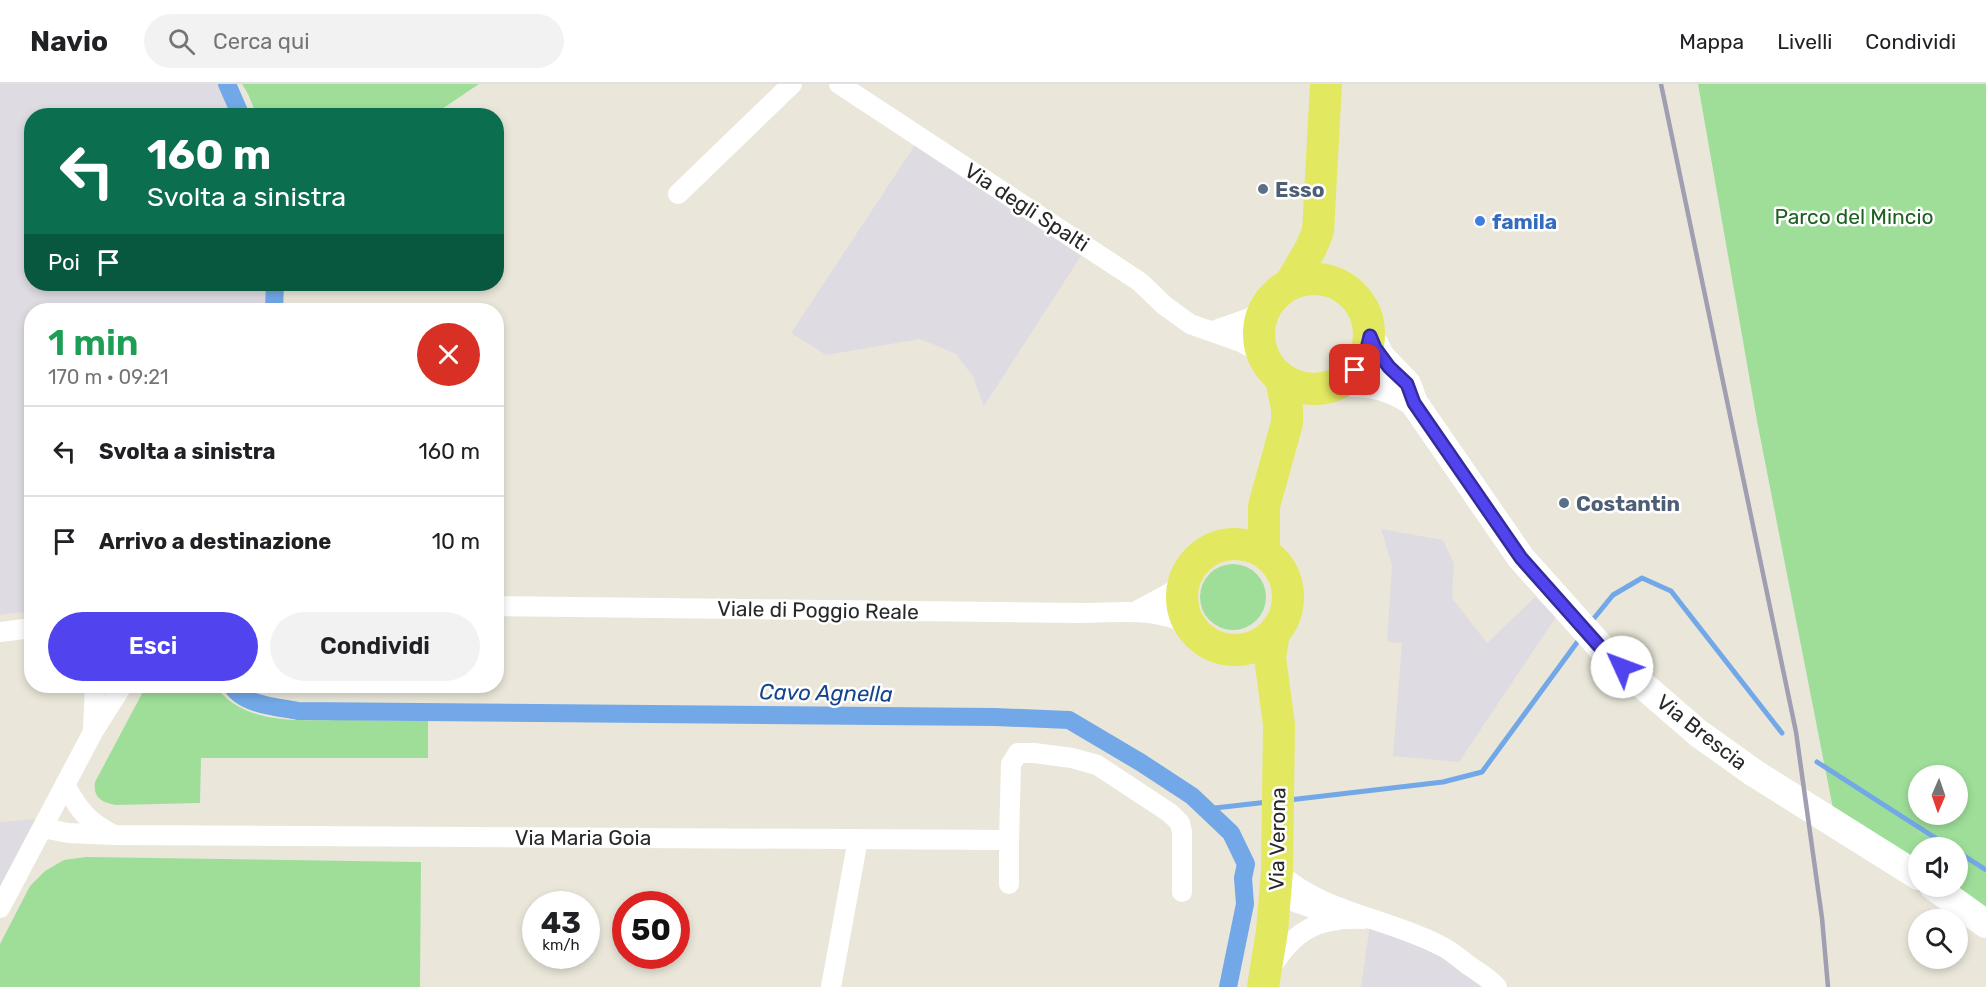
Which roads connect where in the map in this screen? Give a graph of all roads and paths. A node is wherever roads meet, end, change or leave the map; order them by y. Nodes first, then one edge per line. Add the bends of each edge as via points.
1 (792, 84) edge
2 (839, 84) edge
3 (1326, 84) edge
4 (678, 194) dead end
5 (1318, 231) junction
6 (1290, 284) junction
7 (1345, 288) junction
8 (1265, 307) junction
9 (1213, 331) junction
10 (1370, 336) junction
11 (1261, 353) junction
12 (1281, 379) junction
13 (1329, 386) junction
14 (1414, 403) junction
15 (1287, 423) junction
16 (1264, 506) junction
17 (1232, 544) junction
18 (1264, 552) junction
19 (1185, 580) junction
20 (504, 606) edge
21 (1138, 610) junction
22 (1191, 626) junction
23 (24, 629) edge
24 (0, 632) edge
25 (1274, 633) junction
26 (1231, 651) junction
27 (1275, 690) junction
28 (95, 693) edge
29 (118, 693) edge
30 (93, 732) junction
31 (65, 785) junction
32 (43, 828) junction
33 (115, 835) junction
34 (858, 839) junction
35 (1009, 840) junction
36 (1908, 870) edge
37 (1277, 880) junction
38 (1009, 884) dead end
39 (1182, 892) dead end
40 (1949, 897) edge
41 (0, 908) edge
42 (1349, 919) junction
43 (1369, 920) junction
44 (1986, 924) edge
45 (1264, 983) edge
46 (831, 987) edge
47 (1497, 987) edge

1 - 4 street
2 - 9 street, Via degli Spalti via 1140,282 1190,324
3 - 5 main road
5 - 6 main road
5 - 7 main road via 1331,267
6 - 7 main road via 1326,280
6 - 8 main road
7 - 10 main road via 1359,302
8 - 9 street via 1250,318
8 - 11 main road via 1259,323
9 - 11 street, Via degli Spalti
10 - 13 main road via 1362,362 1348,378
10 - 14 main road, Via Brescia via 1385,362 1407,384
11 - 12 main road
12 - 13 main road via 1298,387
12 - 15 main road
13 - 14 main road, Via Brescia via 1381,385
13 - 15 main road via 1304,400
14 - 36 main road, Via Brescia via 1521,558 1601,648 1708,740
15 - 16 main road
16 - 17 main road
16 - 18 main road
17 - 18 main road
17 - 19 main road via 1206,552 1191,566
18 - 25 main road via 1281,569 1288,587 1288,606
19 - 21 street, Viale di Poggio Reale
19 - 22 main road via 1182,601
20 - 21 street, Viale di Poggio Reale via 1080,614
21 - 22 street, Viale di Poggio Reale via 1177,618
22 - 26 main road via 1199,637
23 - 24 street
25 - 26 main road via 1256,646
25 - 27 main road, Via Verona via 1270,657
26 - 27 main road via 1248,661
27 - 37 main road, Via Verona via 1279,725
28 - 30 street
29 - 30 street
30 - 31 street
31 - 32 street
31 - 33 street, Via Maria Goia via 85,817
32 - 33 street, Via Maria Goia
32 - 41 street
33 - 34 street, Via Maria Goia
34 - 35 street, Via Maria Goia
34 - 46 street
35 - 38 street
35 - 39 street via 1011,764 1018,753 1072,758 1097,765 1179,823
37 - 42 street via 1295,902
37 - 43 street
37 - 45 main road, Via Verona
40 - 44 main road
42 - 43 street
42 - 45 street via 1324,922 1296,936 1280,954
43 - 47 street via 1442,946

